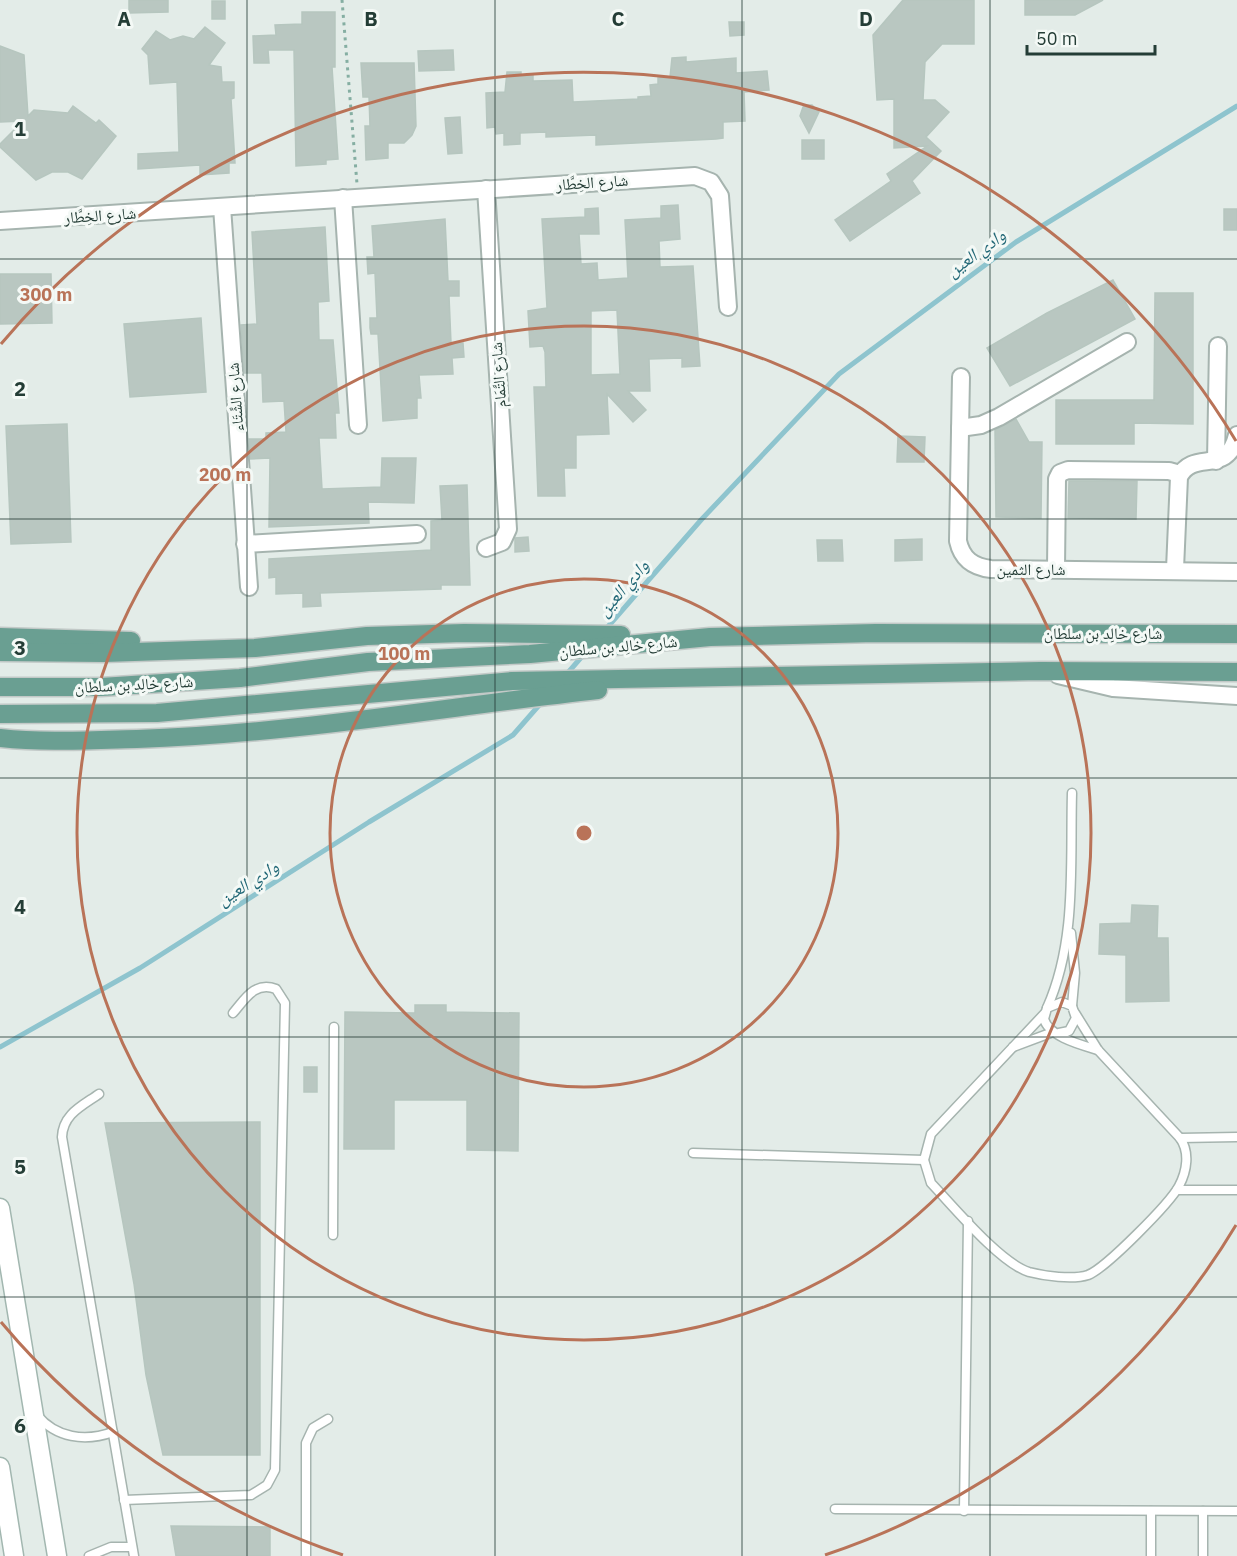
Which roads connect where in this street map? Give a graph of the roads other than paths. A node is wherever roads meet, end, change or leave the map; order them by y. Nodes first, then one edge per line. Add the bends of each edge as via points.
1 (486, 189) junction
2 (351, 198) junction
3 (222, 207) junction
4 (0, 221) edge
5 (728, 308) dead end
6 (1127, 342) dead end
7 (1218, 346) dead end
8 (961, 377) dead end
9 (358, 425) dead end
10 (960, 428) junction
11 (1237, 435) edge
12 (1216, 461) junction
13 (1180, 474) junction
14 (417, 534) dead end
15 (246, 544) junction
16 (486, 548) dead end
17 (1056, 569) junction
18 (1175, 569) junction
19 (1237, 572) edge
20 (249, 587) dead end
21 (1237, 634) edge
22 (0, 637) edge
23 (710, 637) junction
24 (214, 649) junction
25 (0, 652) edge
26 (1040, 671) junction
27 (1237, 672) edge
28 (709, 677) junction
29 (0, 687) edge
30 (1237, 696) edge
31 (0, 714) edge
32 (192, 737) junction
33 (0, 738) edge
34 (0, 751) edge
35 (1072, 793) dead end
36 (1068, 924) junction
37 (1074, 1010) junction
38 (1046, 1011) junction
39 (233, 1013) dead end
40 (334, 1027) dead end
41 (1056, 1033) junction
42 (1012, 1047) junction
43 (1098, 1050) junction
44 (99, 1094) dead end
45 (1237, 1137) edge
46 (1180, 1138) junction
47 (693, 1153) dead end
48 (924, 1160) junction
49 (1177, 1190) junction
50 (1237, 1190) edge
51 (0, 1208) edge
52 (968, 1221) junction
53 (333, 1235) dead end
54 (32, 1407) junction
55 (328, 1419) dead end
56 (113, 1432) junction
57 (0, 1467) edge
58 (124, 1500) junction
59 (835, 1509) dead end
60 (964, 1511) junction
61 (1151, 1511) junction
62 (1203, 1511) junction
63 (1237, 1511) edge
64 (133, 1552) edge
65 (14, 1556) edge
66 (57, 1556) edge
67 (89, 1556) edge
68 (306, 1556) edge
69 (1151, 1556) edge
70 (1203, 1556) edge

1 - 2 street, شارع الخِطَّار
1 - 5 street, شارع الخِطَّار via 703,178 711,182 720,196
1 - 16 street, شارع التَّمَام via 508,529 502,542
2 - 3 street, شارع الخِطَّار
2 - 9 street
3 - 4 street, شارع الخِطَّار
3 - 15 street, شارع الشِّتَاء
6 - 10 street via 999,417
7 - 12 street
8 - 10 street, شارع الثمين
10 - 17 street, شارع الثمين via 958,541 965,558 982,568
11 - 12 street via 1229,454
12 - 13 street via 1193,463
13 - 17 street via 1068,470 1060,473
13 - 18 street
14 - 15 street
15 - 20 street, شارع الشِّتَاء
17 - 18 street, شارع الثمين
18 - 19 street, شارع الثمين
21 - 23 main road, شارع خالِد بن سلطان via 876,633
22 - 24 main road via 159,642
23 - 24 main road via 464,633 367,636
23 - 29 main road, شارع خالِد بن سلطان via 531,654 368,662 240,678
24 - 25 main road
26 - 27 main road, شارع خالِد بن سلطان
26 - 28 main road, شارع خالِد بن سلطان
26 - 30 street via 1113,688
28 - 31 main road, شارع خالِد بن سلطان via 512,681 157,713
28 - 32 main road
32 - 33 main road via 70,741
32 - 34 main road via 128,750
35 - 36 lane
36 - 37 lane via 1075,965
36 - 38 lane via 1062,967
37 - 38 lane via 1062,1002
37 - 41 lane via 1073,1028
37 - 43 lane
38 - 41 lane via 1046,1024
38 - 42 lane
39 - 58 lane via 259,987 276,989 285,1003 274,1470 267,1485 251,1495
40 - 53 lane
41 - 42 lane
41 - 43 lane
42 - 48 lane via 936,1126 927,1142
43 - 46 lane
44 - 56 lane via 70,1114 62,1137
45 - 46 lane
46 - 49 lane via 1186,1164
47 - 48 lane
48 - 52 lane via 931,1183
49 - 50 lane
49 - 52 lane via 1105,1265 1081,1276 1036,1274 1018,1267
51 - 54 main road
52 - 60 lane
54 - 56 lane via 43,1422 60,1434 92,1438
54 - 66 main road
55 - 68 lane via 313,1428 306,1443
56 - 58 lane
57 - 65 main road
58 - 64 lane
59 - 60 lane
60 - 61 lane
61 - 62 lane
61 - 69 lane
62 - 63 lane
62 - 70 lane
64 - 67 lane via 111,1547

